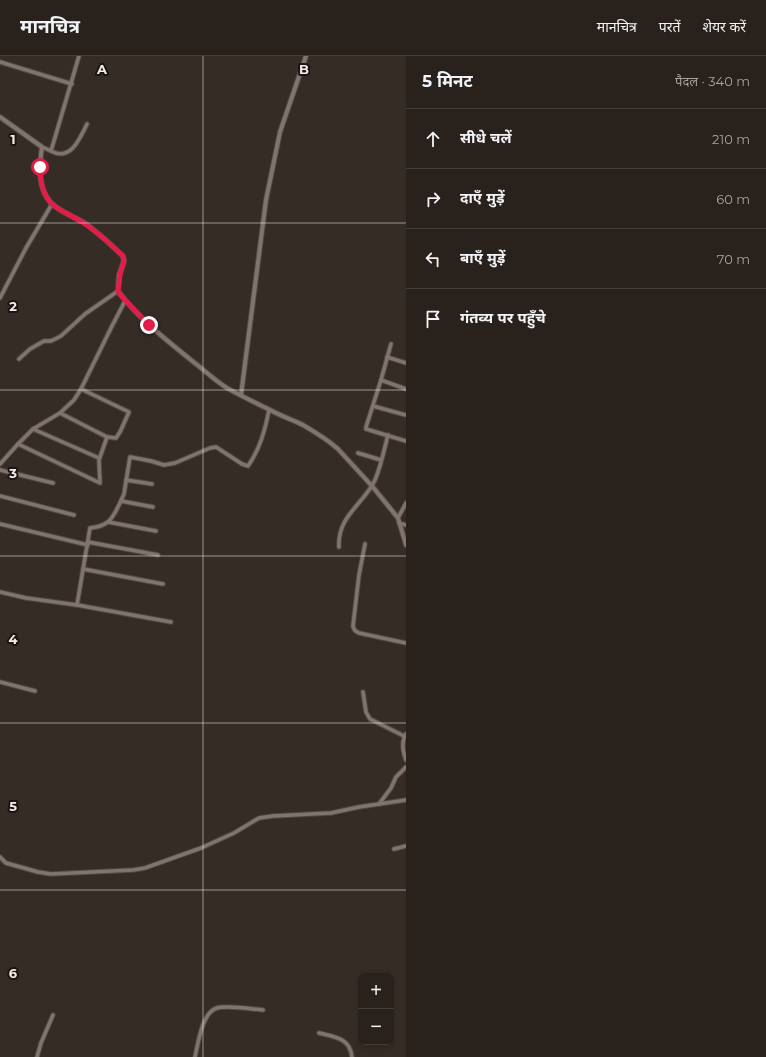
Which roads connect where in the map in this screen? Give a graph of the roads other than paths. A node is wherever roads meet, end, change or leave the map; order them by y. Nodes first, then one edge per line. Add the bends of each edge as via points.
1 (79, 56) edge
2 (306, 56) edge
3 (0, 62) edge
4 (72, 84) junction
5 (0, 117) edge
6 (87, 124) dead end
7 (42, 147) junction
8 (51, 151) junction
9 (52, 204) junction
10 (118, 292) junction
11 (0, 298) edge
12 (126, 301) junction
13 (391, 344) dead end
14 (388, 357) junction
15 (19, 359) dead end
16 (406, 363) edge
17 (381, 380) junction
18 (81, 389) junction
19 (406, 389) edge
20 (241, 395) junction
21 (373, 406) junction
22 (269, 410) junction
23 (60, 413) junction
24 (406, 415) edge
25 (33, 429) junction
26 (388, 435) junction
27 (107, 437) junction
28 (406, 441) edge
29 (18, 444) junction
30 (358, 453) dead end
31 (99, 458) junction
32 (381, 460) junction
33 (0, 464) edge
34 (0, 470) edge
35 (126, 480) junction
36 (53, 482) dead end
37 (152, 484) dead end
38 (372, 486) junction
39 (0, 496) edge
40 (121, 501) junction
41 (406, 503) edge
42 (153, 507) dead end
43 (74, 515) dead end
44 (399, 521) junction
45 (108, 522) junction
46 (0, 524) edge
47 (406, 525) edge
48 (156, 531) dead end
49 (88, 544) junction
50 (365, 544) dead end
51 (406, 545) edge
52 (339, 547) dead end
53 (158, 555) dead end
54 (83, 569) junction
55 (163, 584) dead end
56 (0, 592) edge
57 (77, 605) junction
58 (171, 622) dead end
59 (406, 643) edge
60 (0, 682) edge
61 (35, 691) dead end
62 (363, 692) dead end
63 (405, 735) edge
64 (404, 750) edge
65 (406, 760) edge
66 (406, 767) edge
67 (406, 800) edge
68 (379, 804) junction
69 (406, 846) edge
70 (394, 849) dead end
71 (0, 857) edge
72 (263, 1010) dead end
73 (53, 1016) dead end
74 (319, 1033) dead end
75 (37, 1057) edge
76 (195, 1057) edge
77 (352, 1057) edge

1 - 4 street
2 - 20 street via 280,132 266,200
3 - 4 street
4 - 8 street
5 - 7 street
6 - 8 street via 79,141 66,154
7 - 8 street
7 - 9 street via 40,180 43,191
9 - 10 street via 99,233 123,256
9 - 11 street
10 - 12 street
10 - 15 street via 85,314 62,336 52,341 44,341
12 - 18 street
12 - 20 street via 154,329 210,376
13 - 14 street
14 - 16 street
14 - 17 street
17 - 19 street
17 - 21 street
18 - 23 street
18 - 27 street via 128,412 116,438
20 - 22 street
21 - 24 street
21 - 26 street via 366,429
22 - 35 street via 261,442 248,466 216,448 164,465 130,457
22 - 38 street via 303,425 332,444
23 - 25 street
23 - 27 street
25 - 29 street
25 - 31 street
26 - 28 street
26 - 32 street
27 - 31 street
29 - 31 street via 100,483
29 - 33 street
30 - 32 street
32 - 38 street
34 - 36 street
35 - 37 street
35 - 40 street
38 - 44 street
38 - 52 street via 344,522 338,539
39 - 43 street
40 - 42 street
40 - 45 street
41 - 44 street
44 - 47 street
44 - 51 street
45 - 48 street
45 - 49 street via 90,528
46 - 49 street
49 - 53 street
49 - 54 street
50 - 59 street via 353,628 359,633
54 - 55 street
54 - 57 street
56 - 57 street
57 - 58 street
60 - 61 street
62 - 63 street via 366,712 370,719
63 - 64 street
64 - 65 street
66 - 68 street via 396,777
67 - 68 street
68 - 71 street via 331,813 259,818 201,848 152,866 133,870 51,874 6,862
69 - 70 street
72 - 76 street via 224,1007 213,1010 207,1015
73 - 75 street
74 - 77 street via 342,1039 349,1046

